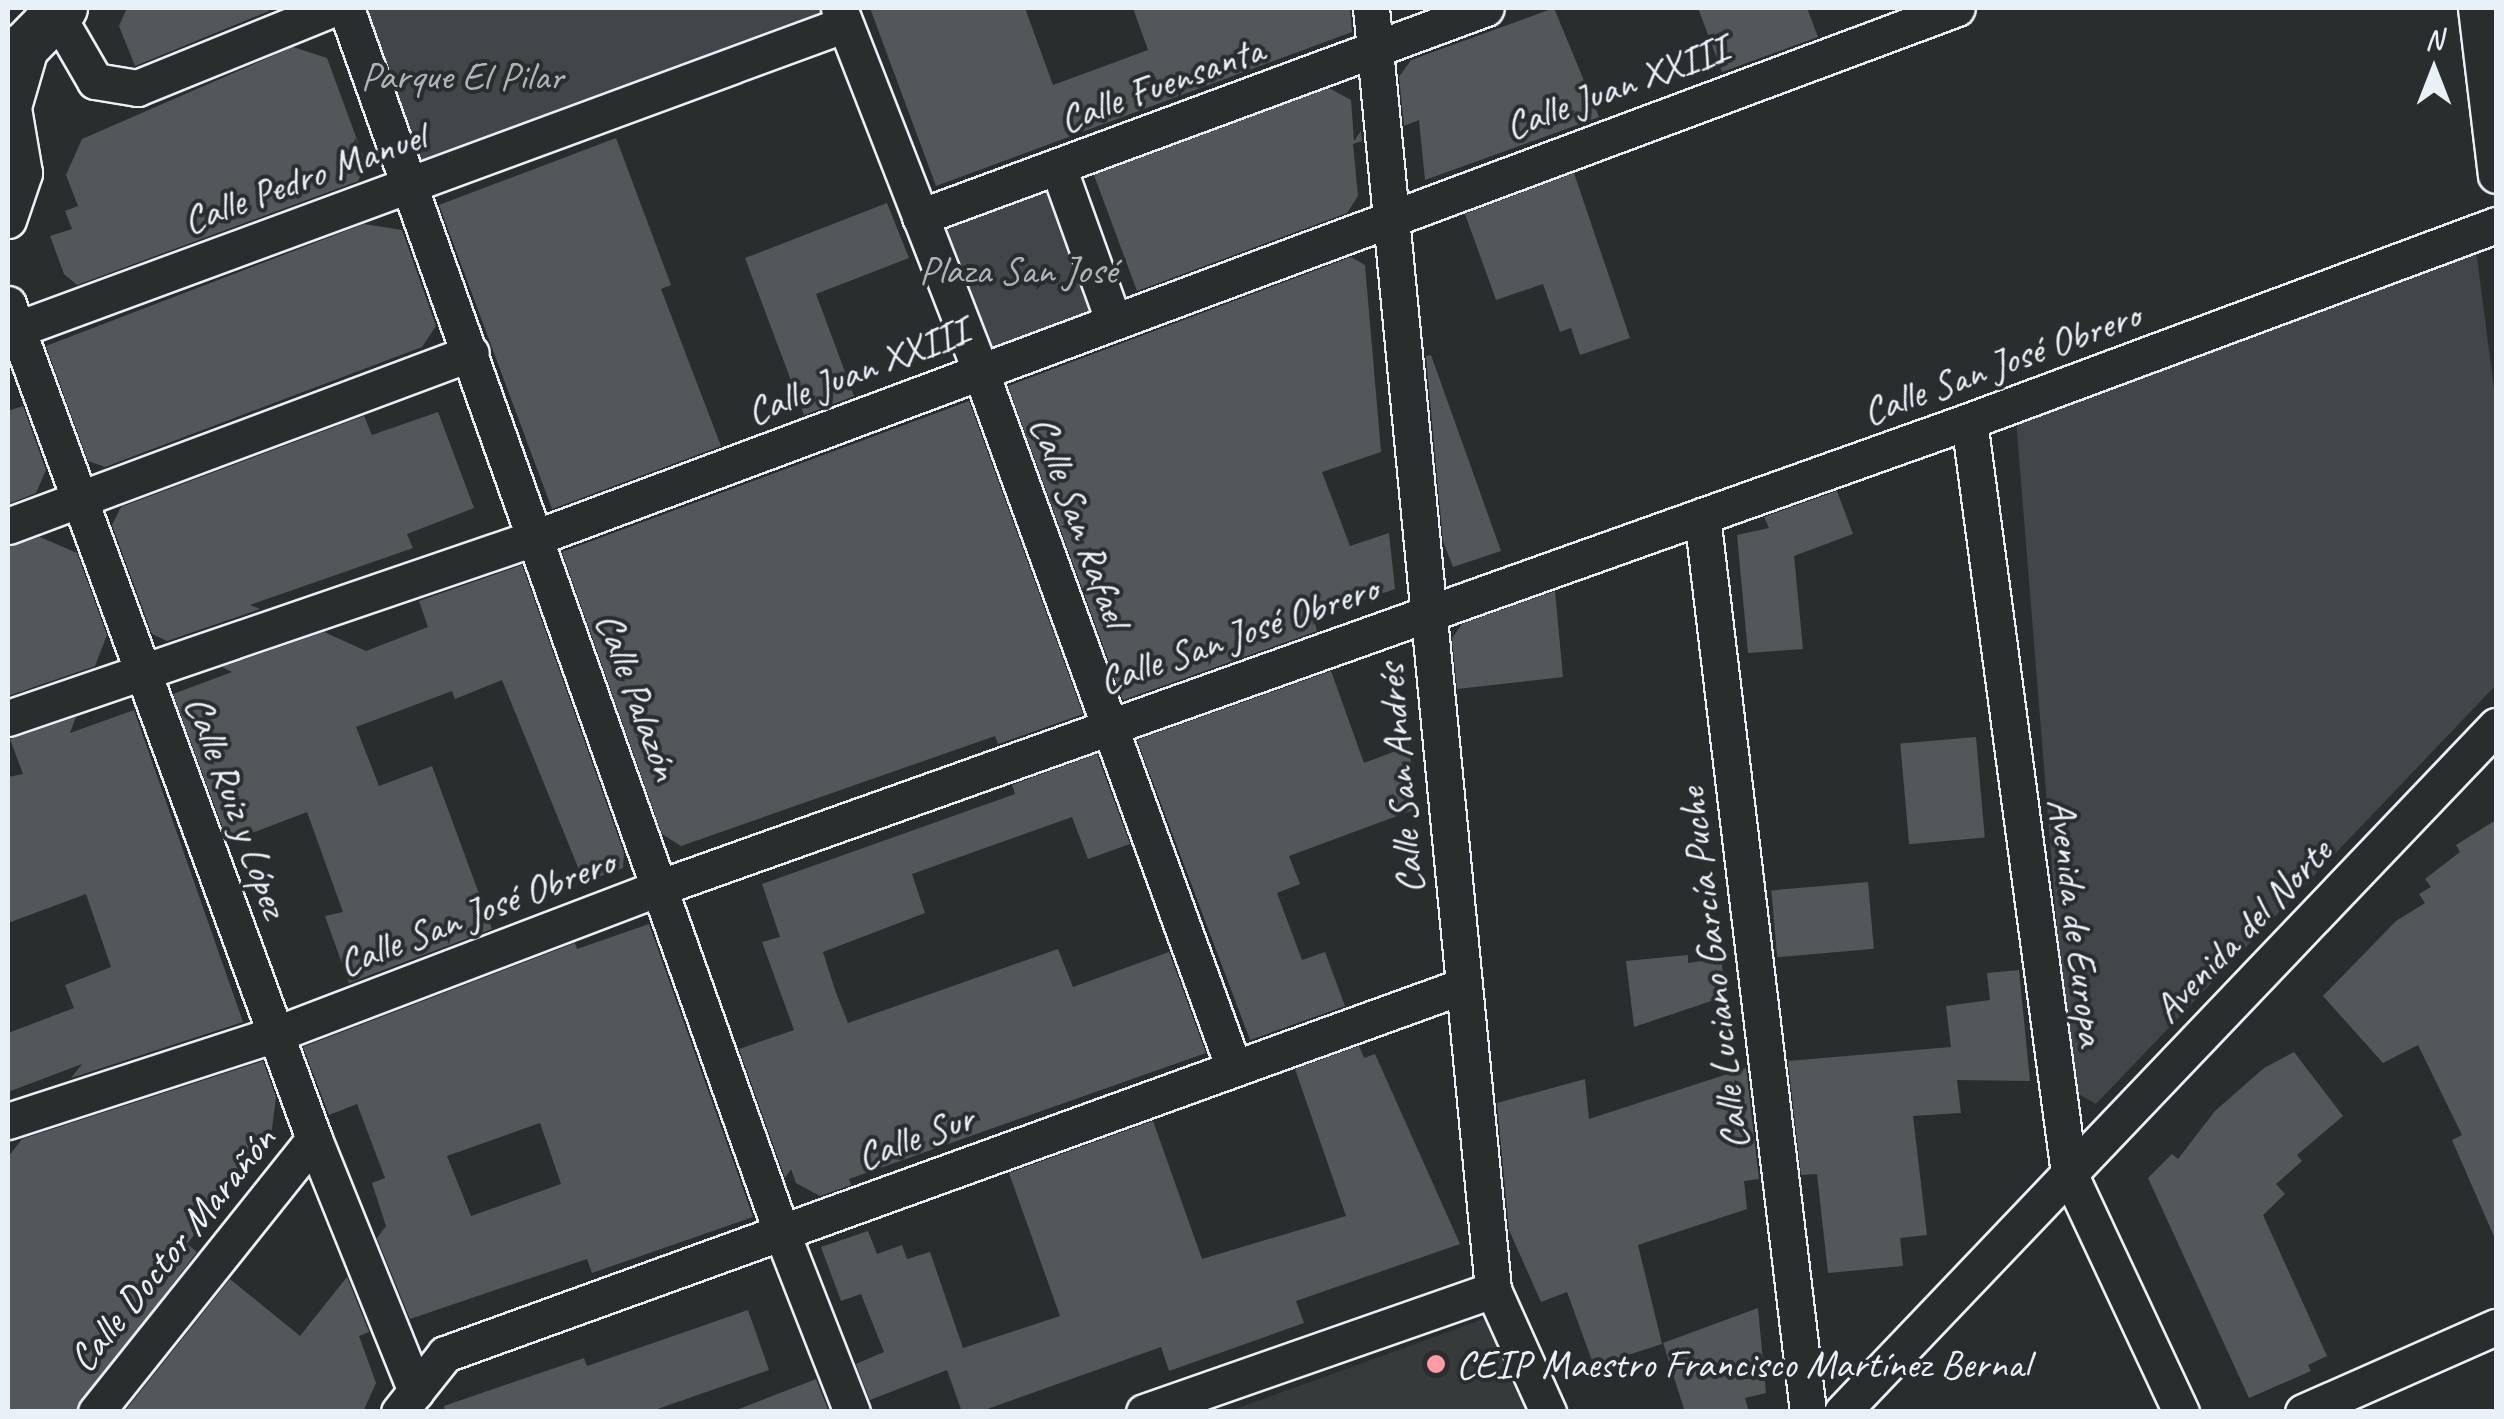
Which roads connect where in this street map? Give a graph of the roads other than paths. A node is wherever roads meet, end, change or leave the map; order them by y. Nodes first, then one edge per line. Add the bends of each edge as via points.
1 (334, 8) edge
2 (346, 8) edge
3 (1371, 8) edge
4 (1486, 8) edge
5 (1957, 8) edge
6 (2476, 8) edge
7 (842, 16) edge
8 (1374, 50) junction
9 (29, 54) edge
10 (1058, 167) junction
11 (2496, 175) edge
12 (411, 184) junction
13 (1392, 215) junction
14 (920, 217) junction
15 (8, 220) edge
16 (2496, 224) edge
17 (12, 316) edge
18 (1114, 320) junction
19 (472, 353) junction
20 (980, 370) junction
21 (1970, 421) junction
22 (80, 500) junction
23 (1702, 516) junction
24 (8, 526) edge
25 (536, 536) junction
26 (1428, 612) junction
27 (143, 671) junction
28 (8, 718) edge
29 (1108, 724) junction
30 (2496, 726) edge
31 (661, 886) junction
32 (1460, 987) junction
33 (276, 1034) junction
34 (1233, 1066) junction
35 (8, 1121) edge
36 (314, 1139) junction
37 (2068, 1172) junction
38 (781, 1231) junction
39 (1493, 1290) junction
40 (2496, 1327) edge
41 (408, 1401) edge
42 (96, 1412) edge
43 (852, 1412) edge
44 (1144, 1412) edge
45 (1548, 1412) edge
46 (1808, 1412) edge
47 (1842, 1412) edge
48 (2181, 1412) edge
49 (2303, 1412) edge

1 - 9 street via 137,88 95,81
2 - 12 street, Calle Palazón
3 - 8 street, Calle San Andrés
4 - 8 street, Calle Fuensanta
5 - 13 street, Calle Juan XXIII
6 - 11 street
7 - 12 street, Calle Pedro Manuel
7 - 14 street, Calle San Rafael
8 - 10 street, Calle Fuensanta
8 - 13 street, Calle San Andrés
9 - 15 street via 24,173
10 - 14 street, Calle Fuensanta
10 - 18 street
12 - 17 street, Calle Pedro Manuel
12 - 19 street, Calle Palazón
13 - 18 street, Calle Juan XXIII
13 - 26 street, Calle San Andrés
14 - 20 street, Calle San Rafael
16 - 21 street, Calle San José Obrero
17 - 22 street, Calle Ruiz y López
18 - 20 street, Calle Juan XXIII
19 - 22 street
19 - 25 street, Calle Palazón
20 - 25 street, Calle Juan XXIII
20 - 29 street, Calle San Rafael
21 - 23 street, Calle San José Obrero
21 - 37 street, Avenida de Europa
22 - 24 street
22 - 27 street, Calle Ruiz y López
23 - 26 street, Calle San José Obrero
23 - 46 street, Calle Luciano García Puche
25 - 27 street, Calle Juan XXIII
25 - 31 street, Calle Palazón
26 - 29 street, Calle San José Obrero
26 - 32 street, Calle San Andrés
27 - 28 street, Calle Juan XXIII
27 - 33 street, Calle Ruiz y López
29 - 31 street, Calle San José Obrero
29 - 34 street, Calle San Rafael
30 - 37 street, Avenida del Norte
31 - 33 street, Calle San José Obrero
31 - 38 street, Calle Palazón
32 - 34 street, Calle Sur
32 - 39 street, Calle San Andrés
33 - 35 street, Calle San José Obrero
33 - 36 street, Calle Ruiz y López
34 - 38 street, Calle Sur
36 - 41 street, Calle Ruiz y López
36 - 42 street, Calle Doctor Marañón
37 - 47 street, Avenida del Norte
37 - 48 street, Avenida de Europa
38 - 41 street, Calle Sur via 445,1354
38 - 43 street, Calle Palazón
39 - 44 street
39 - 45 street, Calle San Andrés
40 - 49 street

